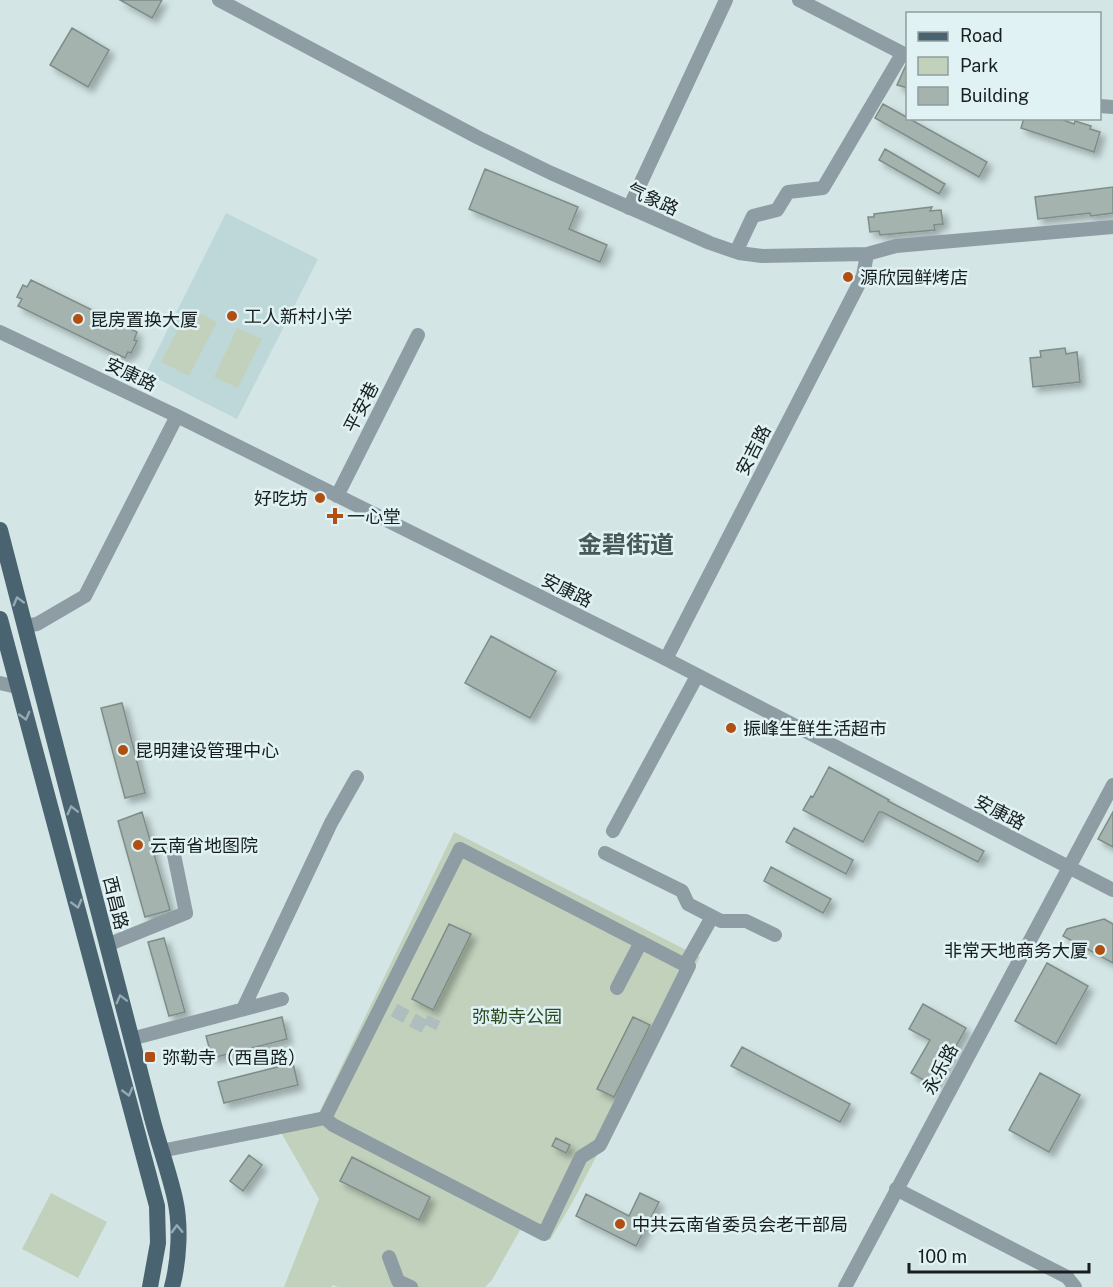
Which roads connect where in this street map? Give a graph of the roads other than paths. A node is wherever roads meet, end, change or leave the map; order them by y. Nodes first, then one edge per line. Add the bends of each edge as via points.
1 (219, 0) edge
2 (726, 0) edge
3 (799, 0) edge
4 (830, 0) edge
5 (822, 12) junction
6 (905, 55) edge
7 (629, 208) junction
8 (1113, 227) edge
9 (736, 252) junction
10 (867, 254) junction
11 (0, 332) edge
12 (418, 335) dead end
13 (177, 416) junction
14 (337, 496) junction
15 (0, 530) edge
16 (0, 619) edge
17 (25, 626) junction
18 (666, 659) junction
19 (697, 676) junction
20 (0, 683) edge
21 (17, 687) junction
22 (357, 777) dead end
23 (1113, 785) edge
24 (613, 831) dead end
25 (172, 845) dead end
26 (604, 854) dead end
27 (1068, 868) junction
28 (1113, 890) edge
29 (712, 916) junction
30 (775, 935) dead end
31 (641, 942) junction
32 (107, 945) junction
33 (686, 965) junction
34 (617, 988) dead end
35 (282, 999) dead end
36 (243, 1009) junction
37 (131, 1039) junction
38 (325, 1118) junction
39 (161, 1151) junction
40 (896, 1189) junction
41 (389, 1257) dead end
42 (150, 1287) edge
43 (172, 1287) edge
44 (411, 1287) edge
45 (845, 1287) edge
46 (1075, 1287) edge

1 - 7 street, 气象路 via 479,138
2 - 7 street
3 - 5 street
4 - 5 street
5 - 6 street
6 - 9 street via 823,188 788,192 777,210 753,216
7 - 9 street, 气象路
8 - 10 street, 气象路 via 896,246
9 - 10 street, 气象路 via 762,256
10 - 18 street, 安吉路 via 863,276
11 - 13 street, 安康路
12 - 14 street, 平安巷
13 - 14 street, 安康路
13 - 17 street via 85,596 37,624
14 - 18 street, 安康路
17 -> 15 main road, 西昌路
16 - 21 main road, 西昌路
32 -> 17 main road, 西昌路
18 - 19 street, 安康路
19 - 24 street
19 - 27 street, 安康路
20 - 21 street
21 -> 42 main road, 西昌路 via 157,1206 158,1243
22 - 36 street
23 - 27 street, 永乐路
25 - 32 street via 186,913
26 - 29 street via 682,891 688,904
27 - 28 street, 安康路
27 - 40 street, 永乐路
29 - 30 street via 721,921 746,921
29 - 33 street
31 - 33 street
31 - 34 street
31 - 38 street via 460,849 388,1008
37 -> 32 main road, 西昌路
33 - 38 street via 689,966 600,1145 580,1157 544,1234
35 - 36 street
36 - 37 street
37 - 39 main road, 西昌路
38 - 39 street
43 -> 39 main road, 西昌路 via 176,1201
40 - 45 street, 永乐路
40 - 46 street via 1067,1277
41 - 44 street via 398,1281

